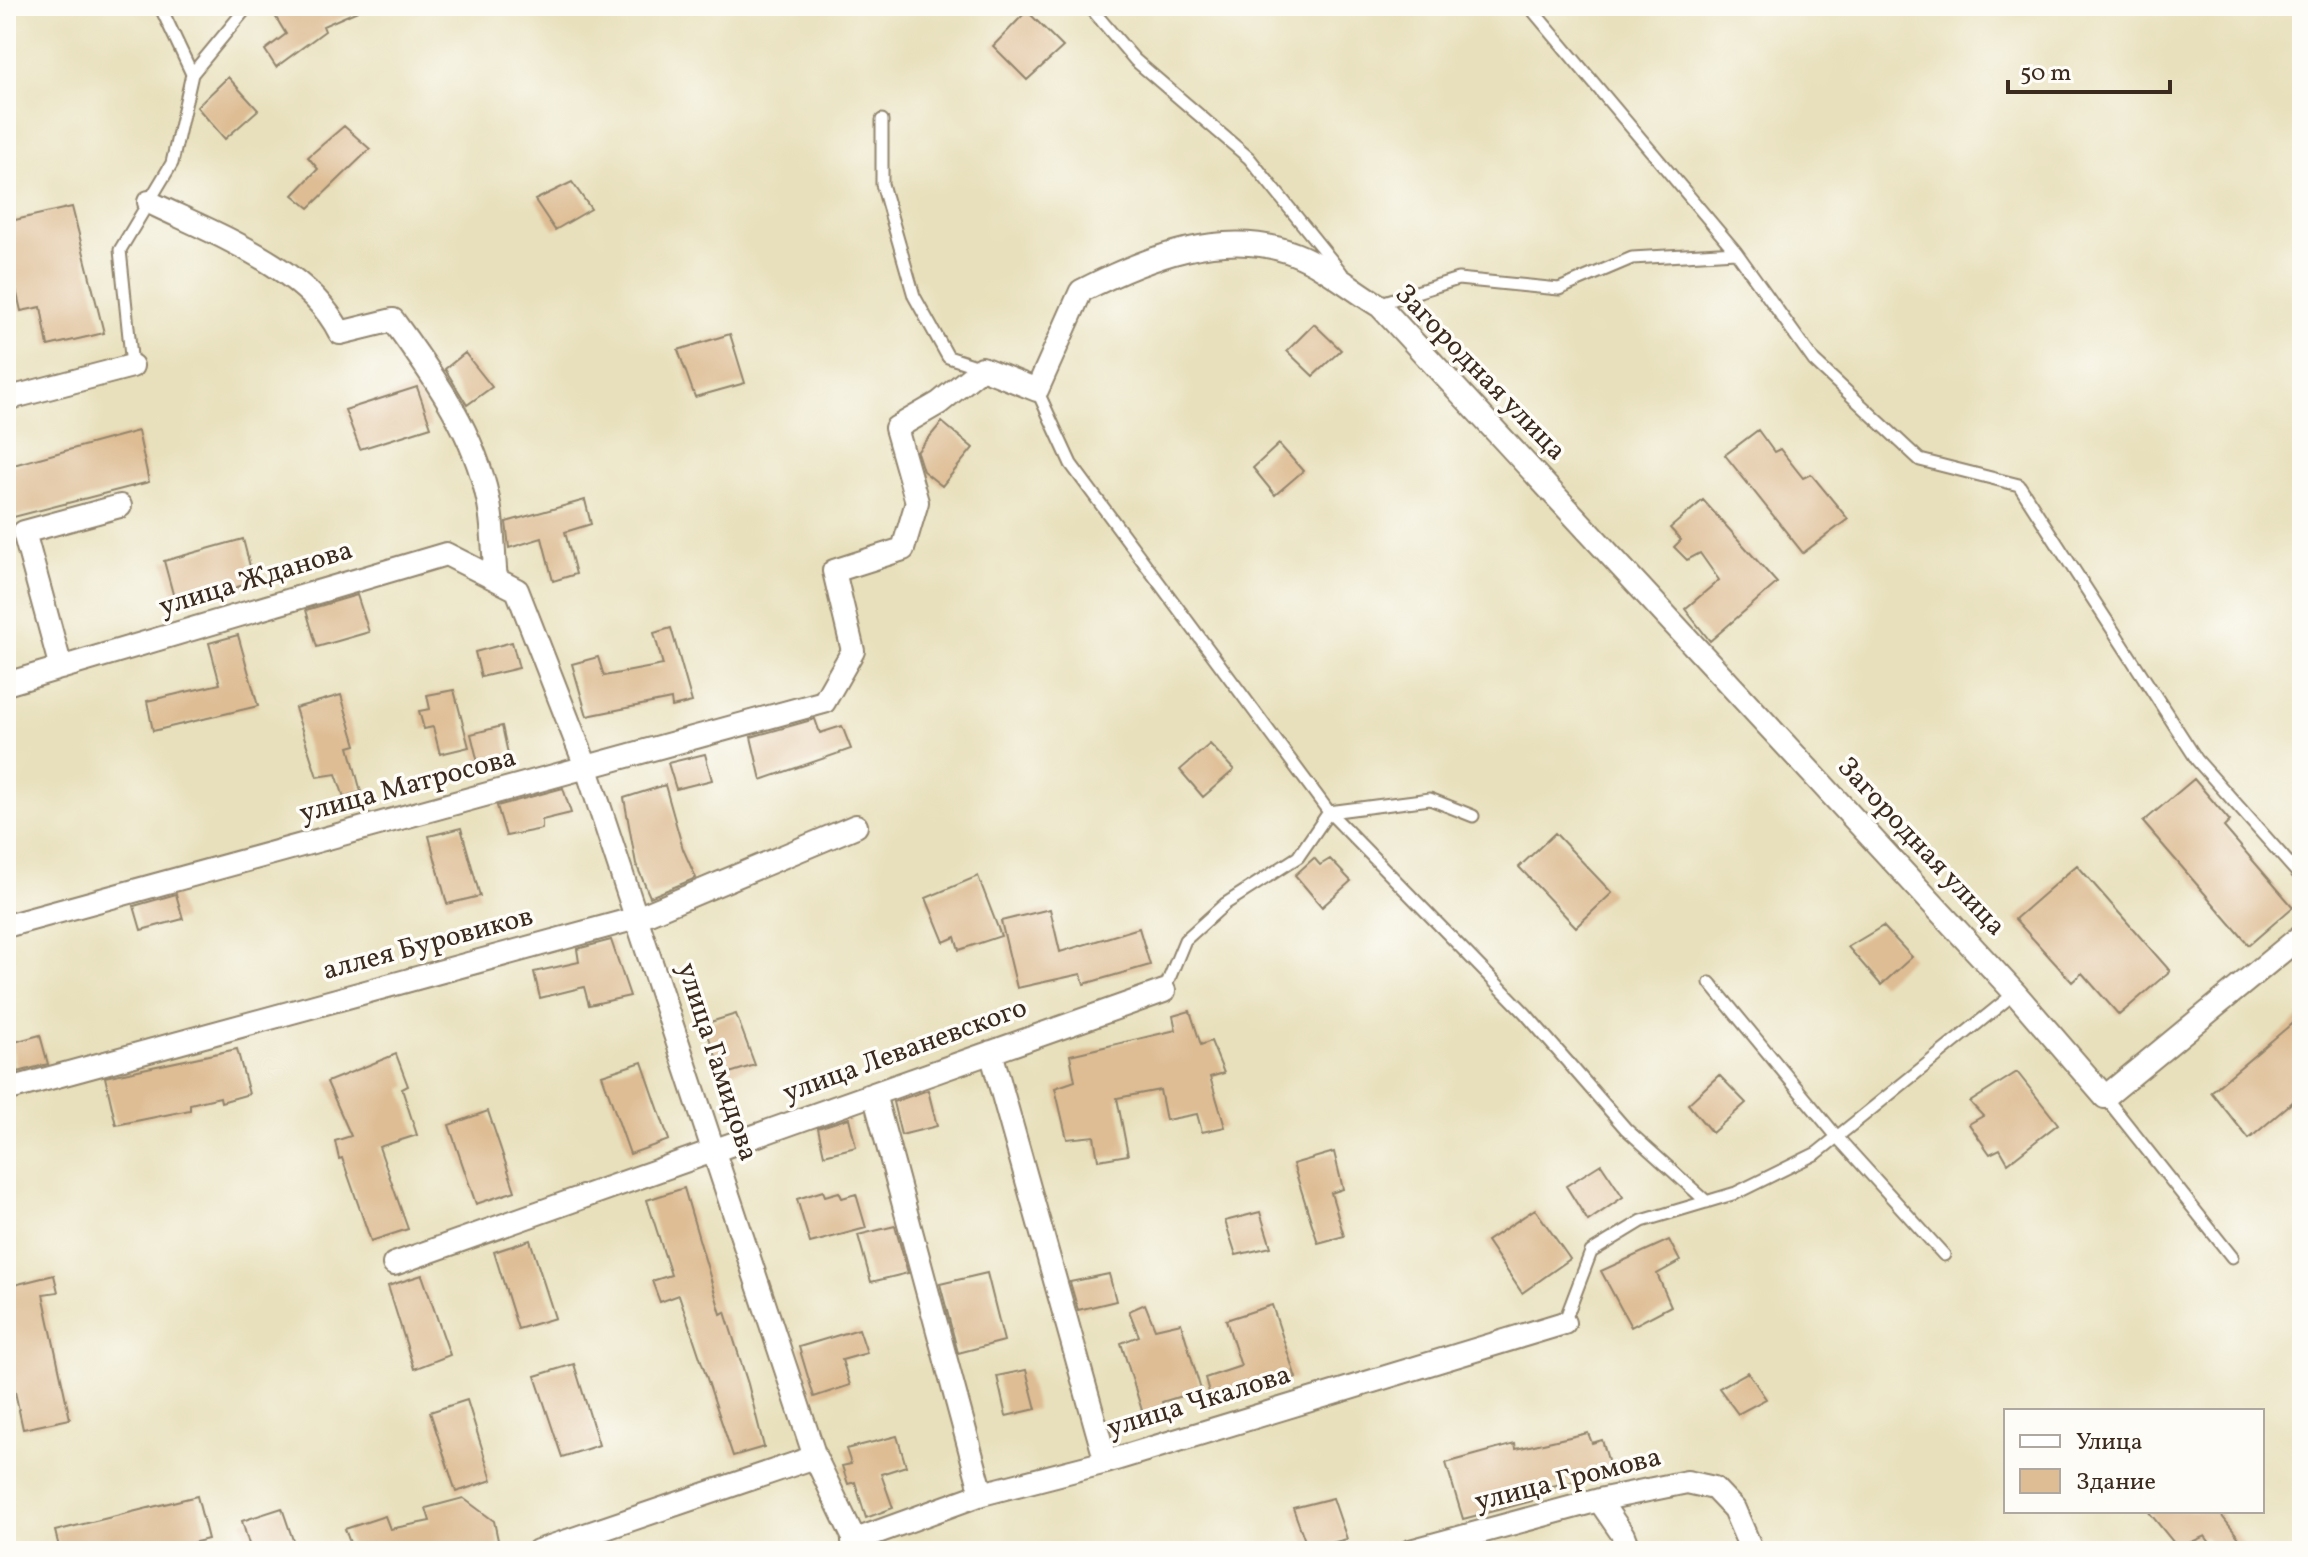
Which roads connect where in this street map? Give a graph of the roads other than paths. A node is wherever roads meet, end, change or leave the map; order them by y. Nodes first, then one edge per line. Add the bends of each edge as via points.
1 (160, 6) edge
2 (248, 6) edge
3 (1089, 6) edge
4 (1529, 6) edge
5 (192, 74) junction
6 (882, 120) dead end
7 (149, 202) junction
8 (1736, 252) junction
9 (1380, 306) junction
10 (132, 366) joint
11 (982, 368) junction
12 (1037, 390) junction
13 (6, 399) edge
14 (120, 506) dead end
15 (496, 579) junction
16 (517, 590) joint
17 (61, 668) junction
18 (6, 684) edge
19 (587, 769) junction
20 (1329, 812) junction
21 (1473, 816) dead end
22 (856, 826) dead end
23 (2302, 878) edge
24 (637, 918) junction
25 (6, 926) edge
26 (2302, 935) edge
27 (1710, 983) dead end
28 (1164, 991) joint
29 (2015, 993) junction
30 (991, 1052) junction
31 (6, 1090) edge
32 (874, 1094) junction
33 (2105, 1097) junction
34 (1838, 1138) junction
35 (715, 1150) junction
36 (1707, 1202) junction
37 (1944, 1255) dead end
38 (2232, 1257) dead end
39 (394, 1264) dead end
40 (1564, 1323) joint
41 (815, 1457) junction
42 (1106, 1462) junction
43 (982, 1494) junction
44 (1599, 1500) junction
45 (857, 1546) edge
46 (538, 1551) edge
47 (1410, 1551) edge
48 (1629, 1551) edge
49 (1752, 1551) edge

1 - 5 lane
2 - 5 lane
3 - 9 lane via 1135,60 1249,158 1346,278
4 - 8 lane
5 - 7 lane via 172,163
6 - 11 lane via 882,184 914,296 948,357
7 - 10 lane via 120,250
7 - 15 street via 246,248 330,312 340,333 393,320 454,406 489,500
8 - 9 lane via 1632,258 1559,289 1458,279
8 - 23 lane via 1814,361 1920,460 2019,485 2197,760
9 - 12 street, Загородная улица via 1295,254 1232,242 1159,257 1081,291
9 - 29 street, Загородная улица
10 - 13 street
11 - 12 street
11 - 19 street, улица Матросова via 939,403 896,428 917,502 903,549 834,571 853,651 824,702
12 - 20 lane via 1071,464
14 - 17 street via 24,532
15 - 16 street, улица Жданова
15 - 17 street, улица Жданова via 446,554
16 - 19 street, улица Гамидова
17 - 18 street, улица Жданова
19 - 24 street, улица Гамидова
19 - 25 street, улица Матросова
20 - 21 lane via 1430,799
20 - 28 lane via 1298,857 1225,904 1185,940
20 - 36 lane via 1525,1013 1626,1129
22 - 24 street, аллея Буровиков
24 - 31 street, аллея Буровиков
24 - 35 street, улица Гамидова
26 - 33 street
27 - 34 lane
28 - 30 street, улица Леваневского
29 - 33 street, Загородная улица
29 - 34 lane
30 - 32 street, улица Леваневского
30 - 42 street
32 - 35 street, улица Леваневского
32 - 43 street
33 - 38 lane
34 - 36 lane via 1736,1193
34 - 37 lane
35 - 39 street, улица Леваневского
35 - 41 street, улица Гамидова
36 - 40 lane via 1642,1221 1591,1252
40 - 42 street, улица Чкалова
41 - 45 street, улица Гамидова
41 - 46 street
42 - 43 street, улица Чкалова
43 - 45 street, улица Чкалова
44 - 47 street, улица Громова
44 - 48 street
44 - 49 street, улица Громова via 1687,1482 1714,1488 1734,1509

